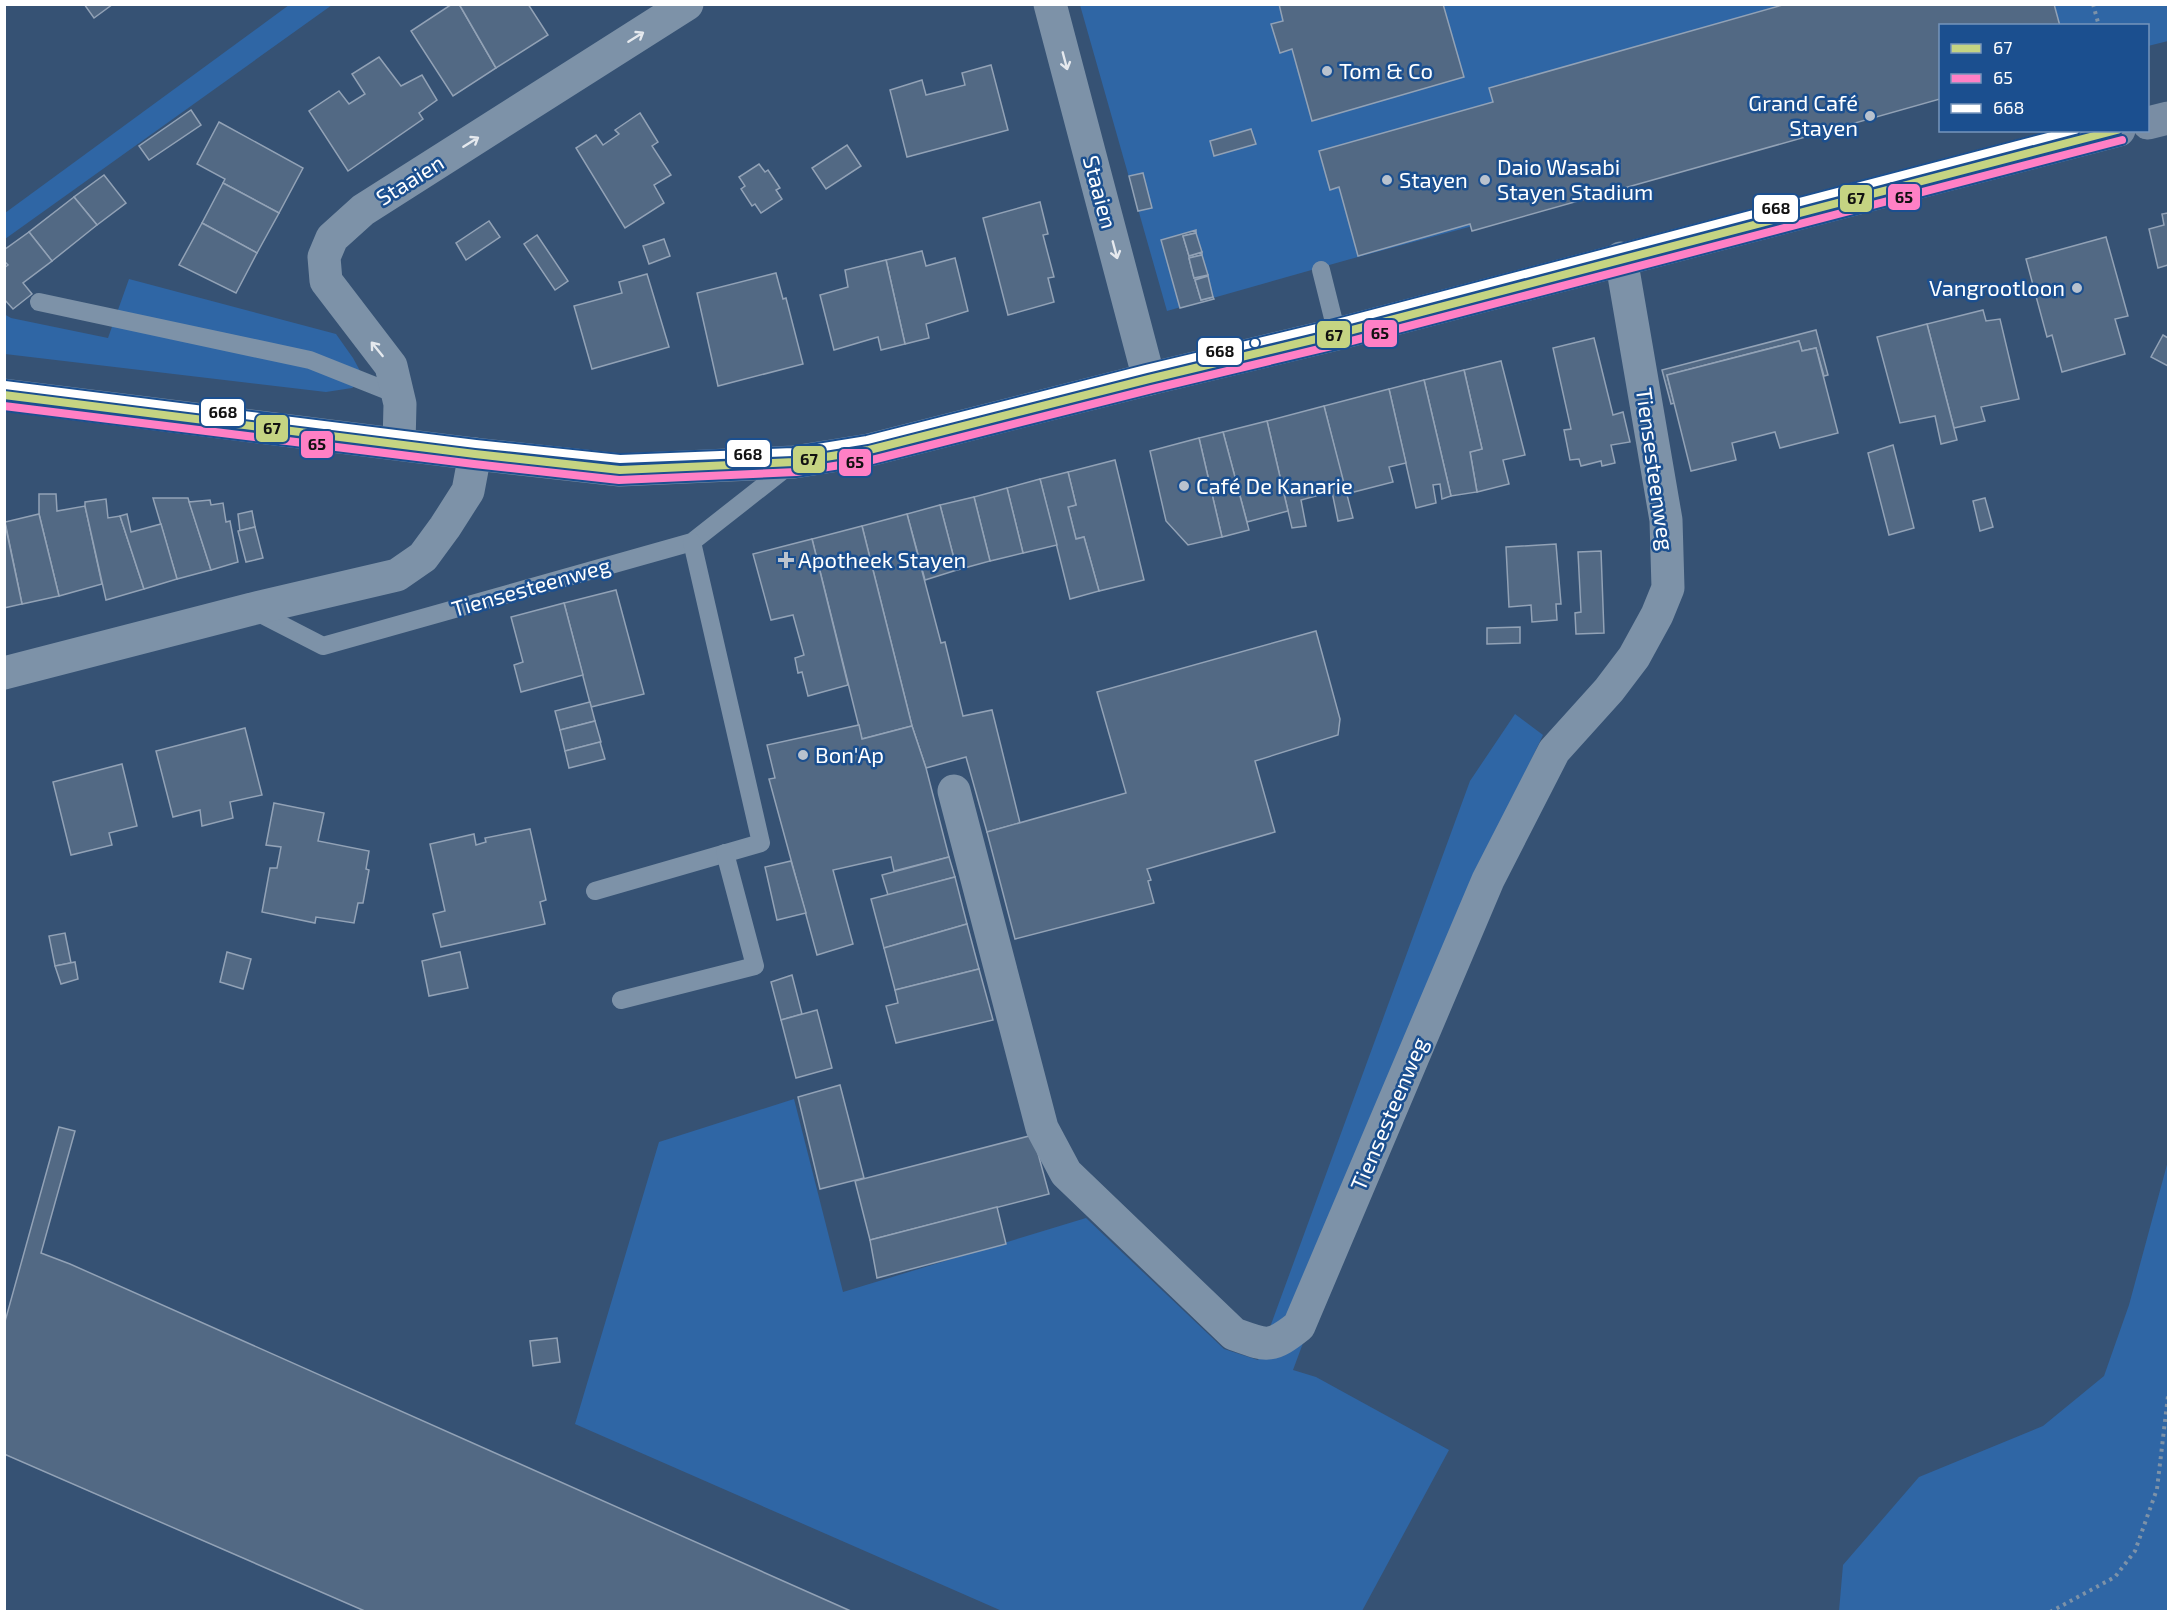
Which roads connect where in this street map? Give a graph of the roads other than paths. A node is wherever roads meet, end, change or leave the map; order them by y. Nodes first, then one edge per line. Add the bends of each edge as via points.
1 (687, 4) edge
2 (1050, 4) edge
3 (2169, 118) edge
4 (2149, 123) edge
5 (2111, 132) edge
6 (1621, 258) junction
7 (1321, 270) dead end
8 (39, 302) dead end
9 (1337, 334) junction
10 (1149, 379) junction
11 (4, 395) edge
12 (398, 395) junction
13 (399, 444) junction
14 (475, 454) junction
15 (794, 462) junction
16 (692, 542) junction
17 (252, 609) junction
18 (4, 673) edge
19 (954, 791) dead end
20 (725, 853) junction
21 (595, 891) dead end
22 (621, 1000) dead end

12 -> 1 street, Staaien via 391,366 326,281 324,257 332,238 363,210
2 -> 10 street, Staaien
3 - 4 main road
5 - 6 main road, Tiensesteenweg
6 - 9 main road, Tiensesteenweg
6 - 19 street, Tiensesteenweg via 1666,519 1668,588 1634,657 1554,751 1488,880 1299,1326 1281,1340 1263,1344 1234,1334 1066,1173 1042,1128
7 - 9 lane
8 - 12 lane via 310,360
9 - 10 main road, Tiensesteenweg
10 - 15 main road, Tiensesteenweg via 869,450
11 - 13 main road, Tiensesteenweg
12 - 13 street, Staaien
13 - 14 main road, Tiensesteenweg
14 - 15 main road, Tiensesteenweg via 620,470
14 - 17 street via 468,491 423,557 397,575
15 - 16 lane, Tiensesteenweg
16 - 17 lane, Tiensesteenweg via 323,646
16 - 20 lane via 761,843
17 - 18 street
20 - 21 lane
20 - 22 lane via 755,966

